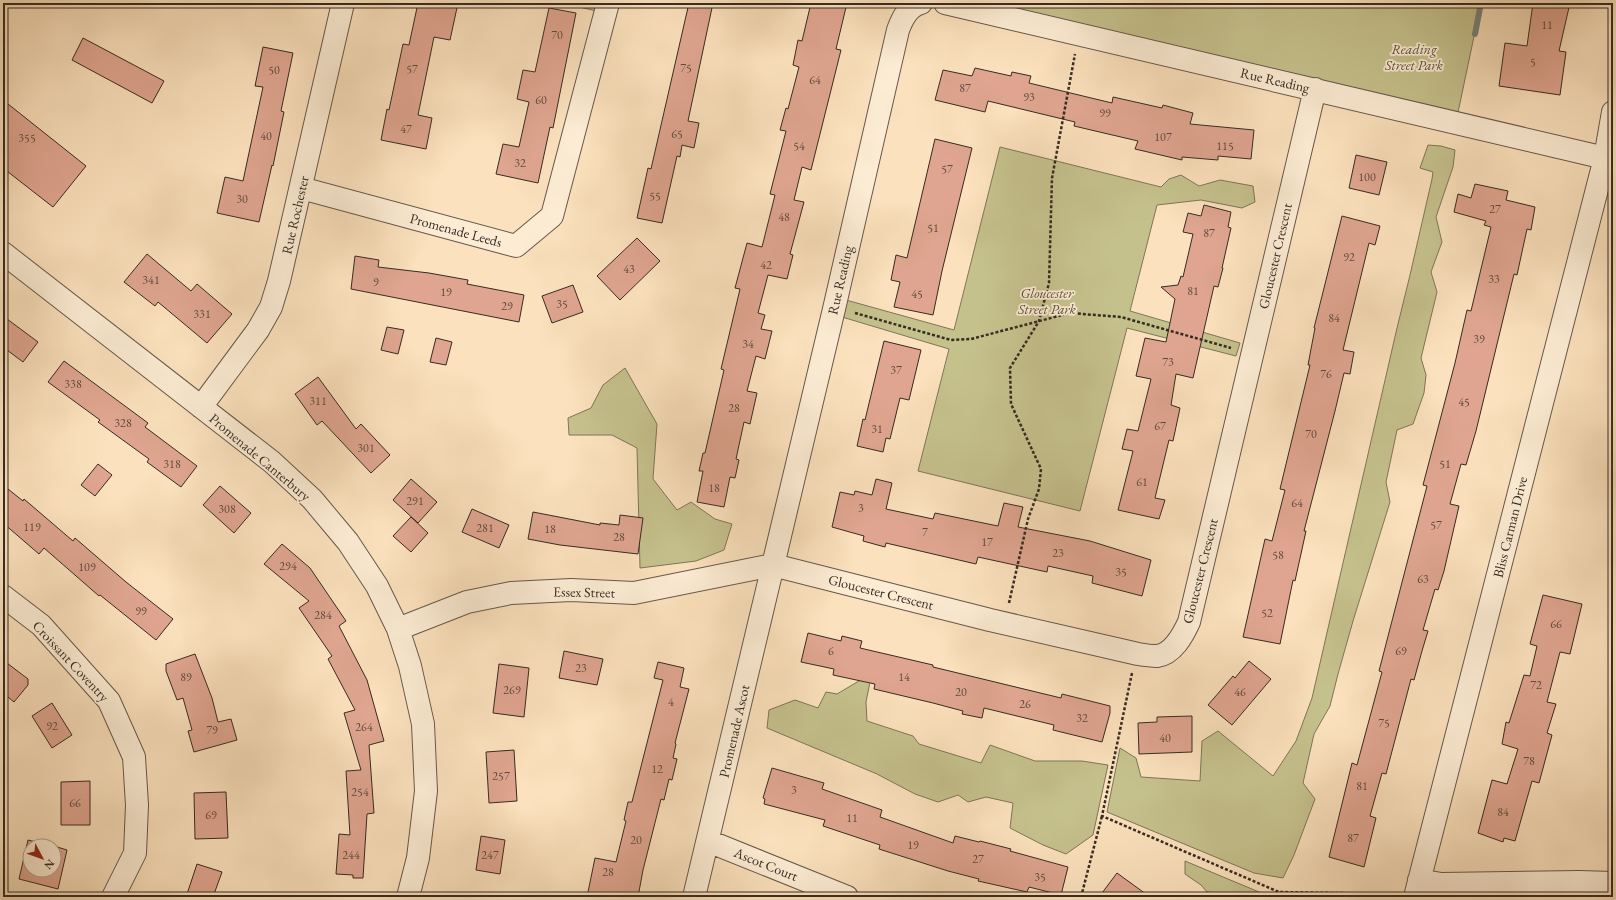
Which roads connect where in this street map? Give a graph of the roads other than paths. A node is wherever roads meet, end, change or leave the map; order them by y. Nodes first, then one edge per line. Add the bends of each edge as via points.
1 (343, 3) edge
2 (608, 3) edge
3 (920, 3) edge
4 (945, 3) edge
5 (1314, 89) junction
6 (1613, 112) edge
7 (1605, 158) junction
8 (301, 188) junction
9 (3, 253) edge
10 (201, 407) junction
11 (773, 565) junction
12 (3, 596) edge
13 (398, 629) junction
14 (708, 841) junction
15 (1613, 883) edge
16 (1416, 891) edge
17 (113, 897) edge
18 (408, 897) edge
19 (694, 897) edge
20 (847, 897) edge

1 - 8 street, Rue Rochester
2 - 8 street, Promenade Leeds via 552,216 516,246
3 - 11 street, Rue Reading via 904,15 898,30
4 - 5 street, Rue Reading
5 - 7 street, Rue Reading
5 - 11 street, Gloucester Crescent via 1189,622 1183,635 1169,651 1158,656 1138,654 990,620
6 - 7 street, Bliss Carman Drive
7 - 16 street, Bliss Carman Drive
8 - 10 street, Rue Rochester via 272,307
9 - 10 street, Promenade Canterbury
10 - 13 street, Promenade Canterbury via 272,462 312,499 348,542 377,586
11 - 13 street, Essex Street via 634,593 571,590 511,593 467,602
11 - 14 street, Promenade Ascot
12 - 17 street, Croissant Coventry via 41,625 109,701 134,757 137,804 135,853
13 - 18 street, Promenade Canterbury via 410,666 423,724 426,791 418,858
14 - 19 street, Promenade Ascot
14 - 20 street, Ascot Court
15 - 16 street via 1441,884

